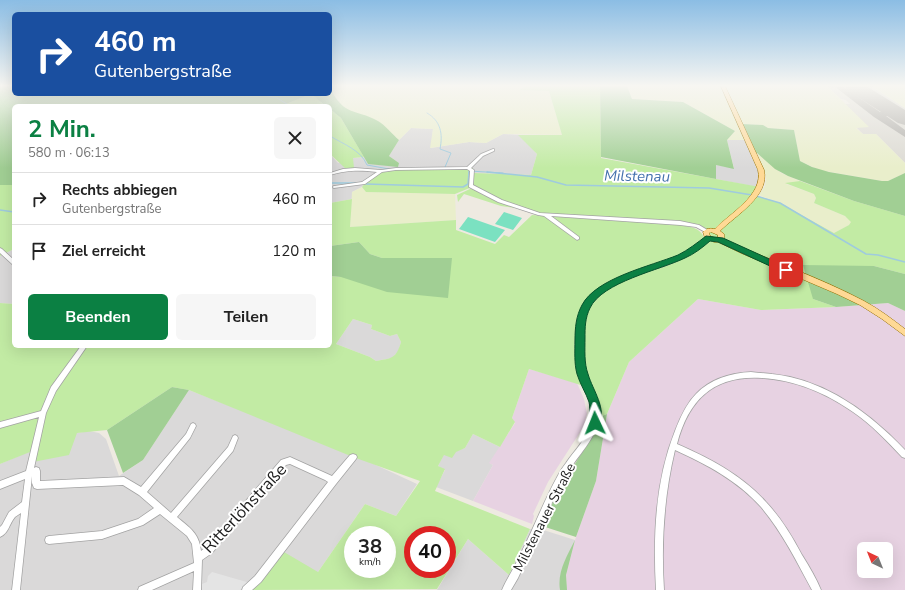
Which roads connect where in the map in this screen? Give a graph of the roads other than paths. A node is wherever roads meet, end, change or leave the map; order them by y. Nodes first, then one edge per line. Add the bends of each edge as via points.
1 (736, 114) edge
2 (493, 150) dead end
3 (380, 171) junction
4 (471, 171) junction
5 (332, 174) edge
6 (334, 187) dead end
7 (546, 214) junction
8 (707, 231) junction
9 (717, 231) junction
10 (577, 238) dead end
11 (709, 238) junction
12 (720, 240) junction
13 (0, 250) edge
14 (12, 261) edge
15 (905, 333) edge
16 (83, 348) edge
17 (43, 413) junction
18 (0, 425) edge
19 (193, 426) dead end
20 (235, 438) dead end
21 (674, 446) junction
22 (905, 455) edge
23 (353, 457) dead end
24 (29, 473) junction
25 (333, 481) junction
26 (0, 485) edge
27 (142, 492) junction
28 (26, 504) junction
29 (160, 509) junction
30 (172, 518) junction
31 (0, 533) edge
32 (49, 540) dead end
33 (198, 561) junction
34 (16, 590) edge
35 (142, 590) edge
36 (197, 590) edge
37 (246, 590) edge
38 (506, 590) edge
39 (660, 590) edge
40 (817, 590) edge

1 - 9 main road via 742,127 740,131 747,140 762,177 760,187 753,196
2 - 4 street via 482,155
3 - 4 street
3 - 5 street via 354,168
3 - 6 street via 363,183
4 - 7 street via 471,185 478,191 500,201
7 - 8 street via 680,223
7 - 10 street
8 - 9 main road
8 - 11 main road via 706,235
9 - 12 main road via 722,236
11 - 12 main road
11 - 38 street, Milstenauer Straße via 682,256 614,282 594,296 586,306 580,324 580,363 594,403 595,423 556,487
12 - 15 main road via 845,295 892,322
13 - 14 street
16 - 17 street via 53,389
17 - 18 street
17 - 24 street
19 - 27 street via 188,436
20 - 30 street via 231,449
21 - 22 street via 681,422 704,390 724,379 743,375 765,375 814,387 841,401 869,420
21 - 39 street via 665,482 659,524
21 - 40 street via 700,457 719,469 757,499 772,516
23 - 25 street
24 - 26 street
24 - 27 street, Ritterlöhstraße via 36,471 37,485 124,481
24 - 28 street
25 - 33 street, Ritterlöhstraße via 290,460 284,462
25 - 37 street via 258,579
27 - 29 street, Ritterlöhstraße
28 - 31 street via 12,515
28 - 34 street
29 - 30 street, Ritterlöhstraße
29 - 32 street via 140,522 102,534
30 - 33 street, Ritterlöhstraße via 190,533 196,543
33 - 35 street
33 - 36 street, Ritterlöhstraße

